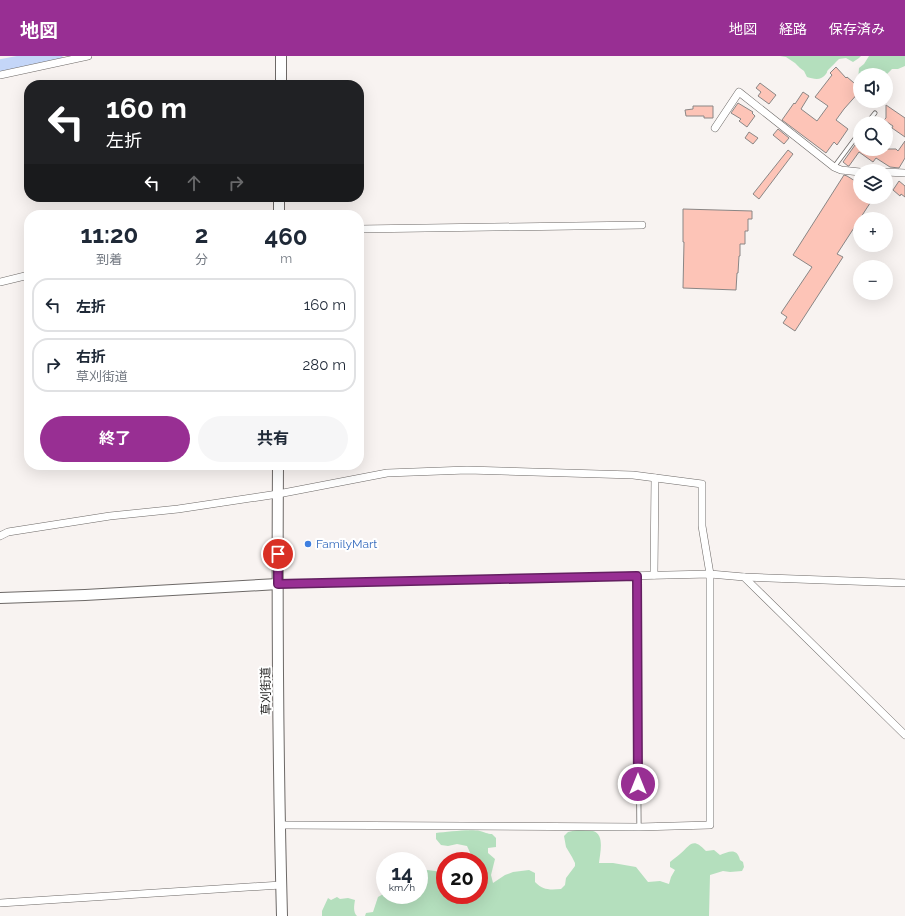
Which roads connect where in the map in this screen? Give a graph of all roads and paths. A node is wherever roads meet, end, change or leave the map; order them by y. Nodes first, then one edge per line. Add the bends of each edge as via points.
1 (88, 56) edge
2 (282, 56) edge
3 (0, 75) edge
4 (281, 80) edge
5 (874, 113) dead end
6 (872, 116) edge
7 (715, 128) dead end
8 (853, 141) edge
9 (834, 167) junction
10 (853, 171) edge
11 (893, 172) edge
12 (905, 173) edge
13 (642, 225) dead end
14 (364, 229) edge
15 (24, 276) edge
16 (0, 282) edge
17 (278, 470) edge
18 (655, 478) junction
19 (278, 494) junction
20 (0, 536) edge
21 (710, 574) junction
22 (654, 575) junction
23 (637, 576) junction
24 (744, 577) junction
25 (905, 583) edge
26 (278, 584) junction
27 (0, 598) edge
28 (905, 735) edge
29 (280, 825) junction
30 (639, 827) junction
31 (282, 885) junction
32 (0, 903) edge
33 (282, 916) edge

1 - 3 street
2 - 4 street
5 - 6 lane
7 - 9 street via 739,92
8 - 9 lane
9 - 10 street
11 - 12 street
13 - 14 street
15 - 16 street
17 - 19 street, 草刈街道
18 - 19 street via 633,475 467,470 387,473
18 - 21 street via 702,484 702,526
18 - 22 street
19 - 20 street via 110,516 8,532
19 - 26 street, 草刈街道
21 - 22 street
21 - 24 street
21 - 30 street via 710,825
22 - 23 street
23 - 26 street
23 - 30 lane
24 - 25 street
24 - 28 street
26 - 27 street
26 - 29 street, 草刈街道
29 - 30 street
29 - 31 street, 草刈街道
31 - 32 street
31 - 33 street, 草刈街道

